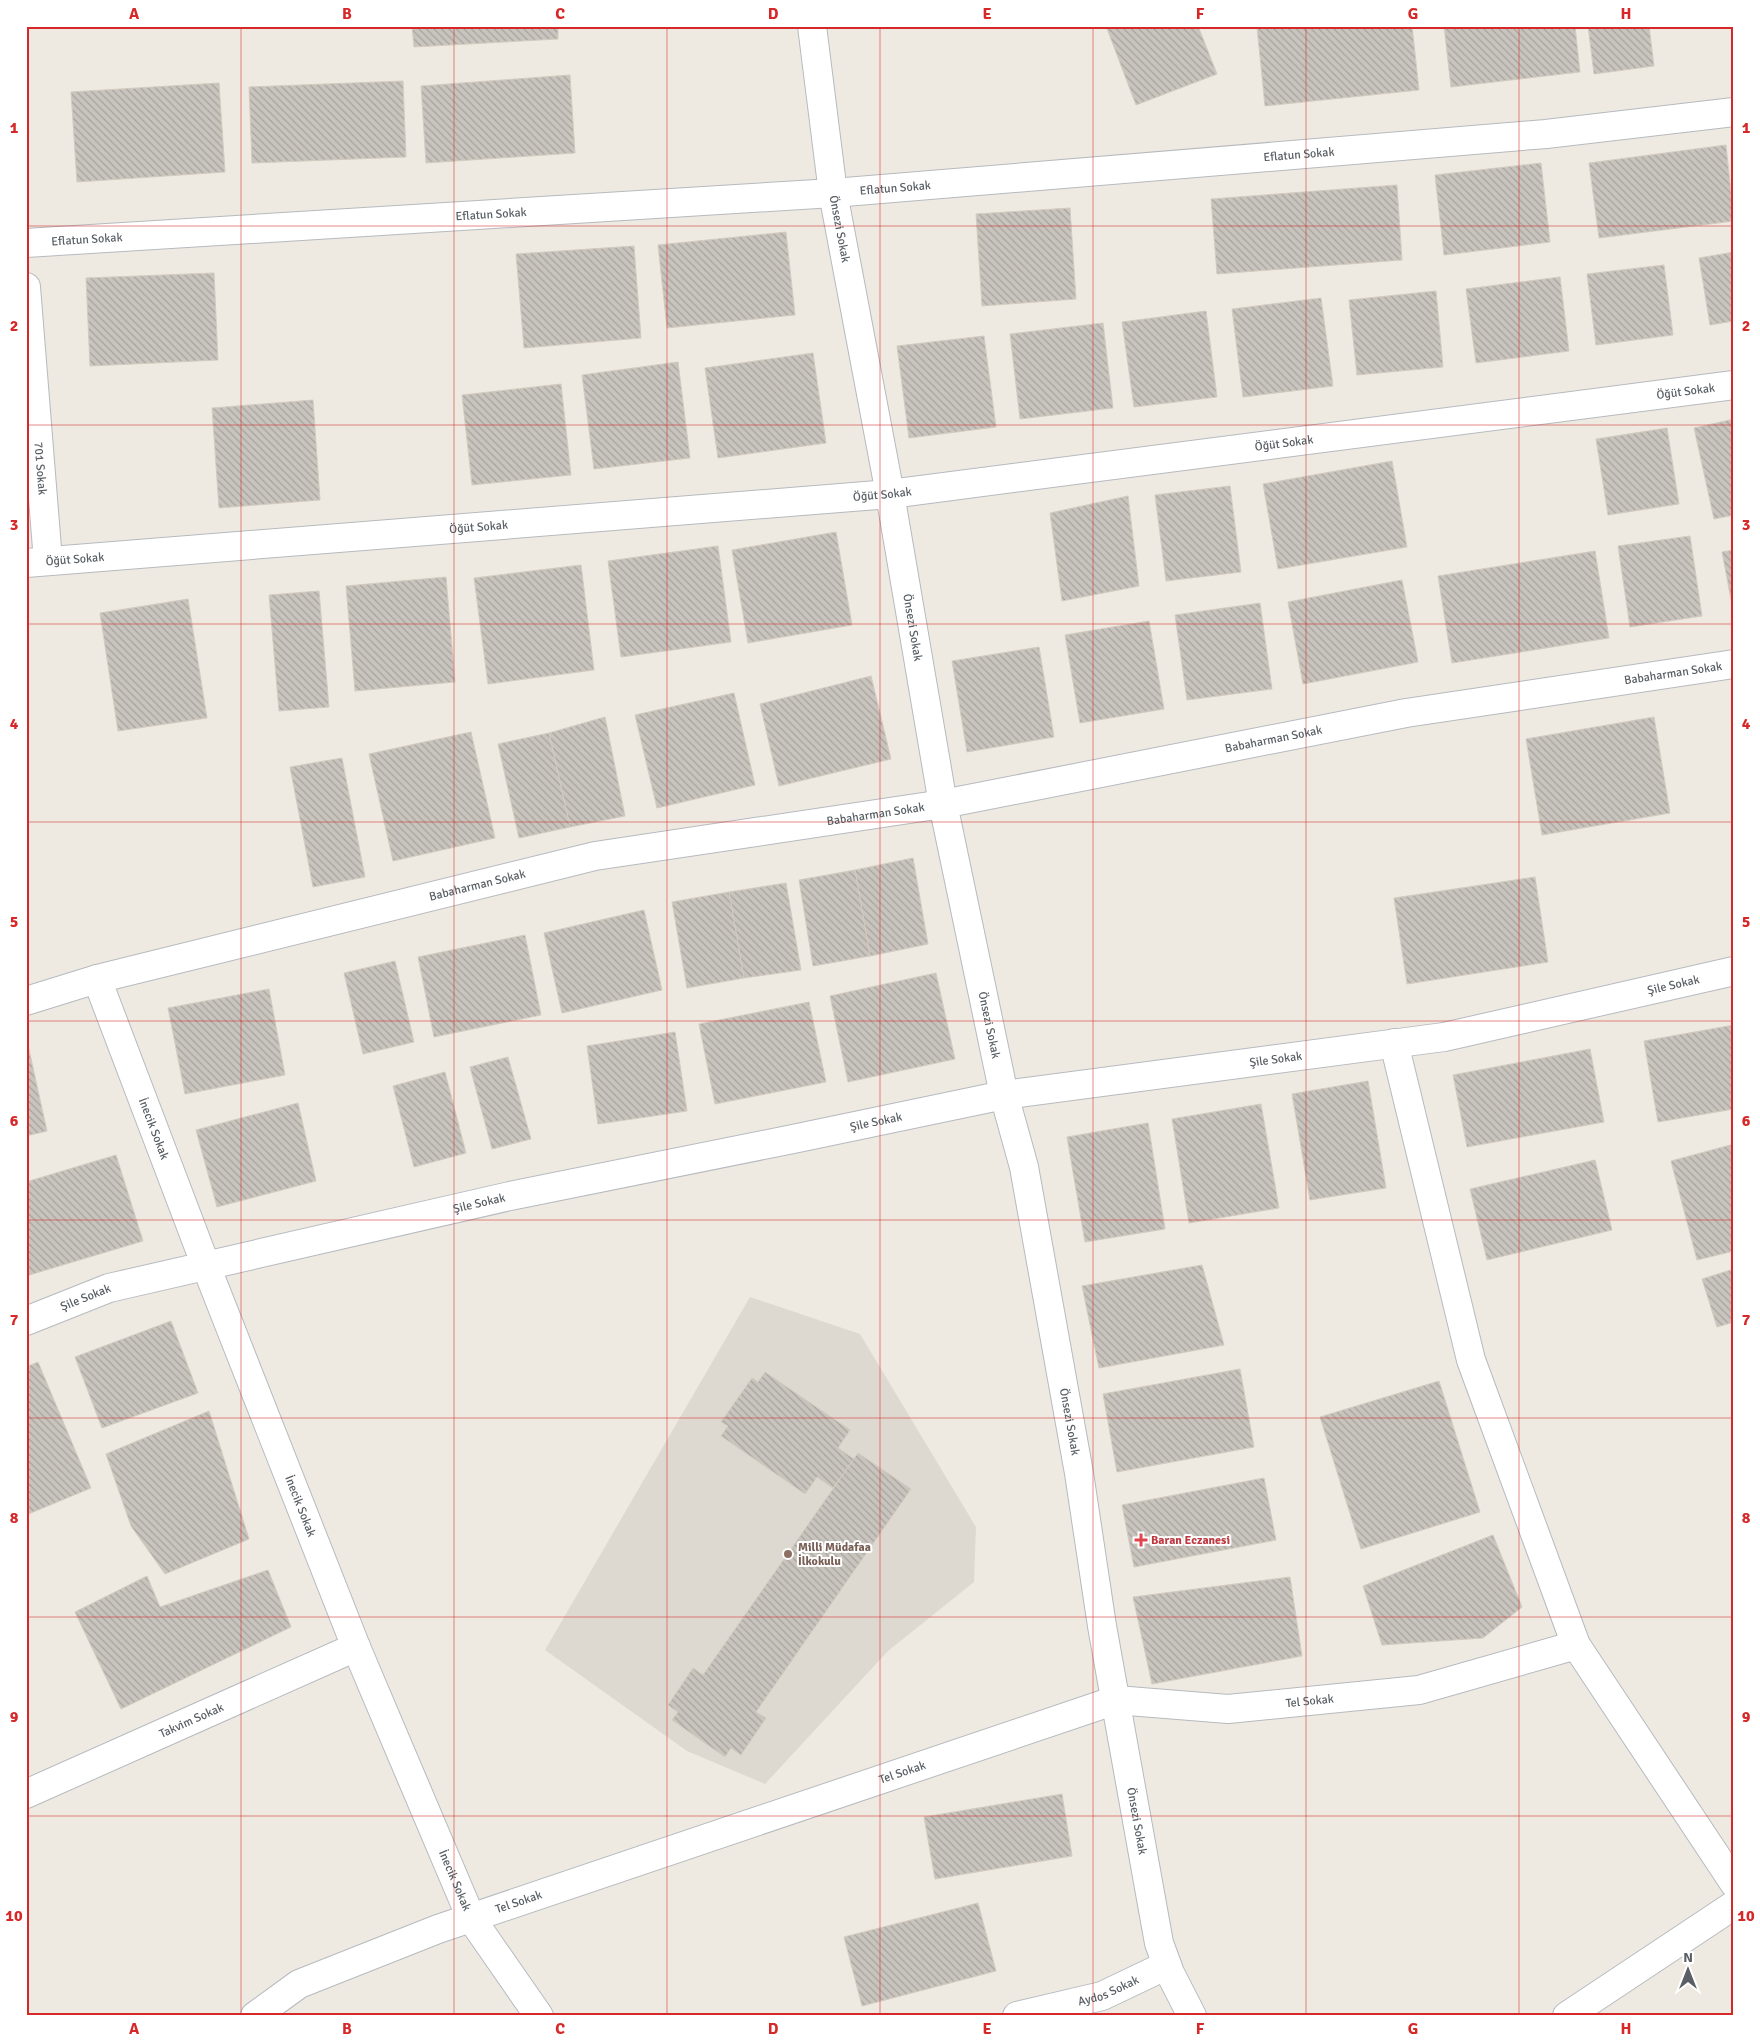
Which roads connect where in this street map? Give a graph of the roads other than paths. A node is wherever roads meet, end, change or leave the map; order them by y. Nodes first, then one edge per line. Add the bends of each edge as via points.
1 (812, 26) edge
2 (1734, 112) edge
3 (833, 193) junction
4 (26, 243) edge
5 (26, 287) edge
6 (1734, 385) edge
7 (890, 494) junction
8 (37, 562) edge
9 (1734, 664) edge
10 (943, 804) junction
11 (1734, 971) edge
12 (97, 979) junction
13 (26, 1000) edge
14 (1394, 1043) junction
15 (1004, 1095) junction
16 (206, 1266) junction
17 (26, 1321) edge
18 (1576, 1645) junction
19 (356, 1647) junction
20 (1116, 1700) junction
21 (26, 1794) edge
22 (1734, 1882) edge
23 (1734, 1905) edge
24 (471, 1918) junction
25 (1167, 1965) junction
26 (1095, 2007) edge
27 (255, 2016) edge
28 (538, 2016) edge
29 (1017, 2016) edge
30 (1192, 2016) edge
31 (1567, 2016) edge

1 - 3 street, Önsezi Sokak
2 - 3 street, Eflatun Sokak via 1546,134
3 - 4 street, Eflatun Sokak
3 - 7 street, Önsezi Sokak
5 - 8 street, 701 Sokak
6 - 7 street, Öğüt Sokak
7 - 8 street, Öğüt Sokak
7 - 10 street, Önsezi Sokak
9 - 10 street, Babaharman Sokak via 1406,713
10 - 12 street, Babaharman Sokak via 595,856
10 - 15 street, Önsezi Sokak
11 - 14 street, Şile Sokak via 1444,1037
12 - 13 street, Babaharman Sokak
12 - 16 street, İnecik Sokak
14 - 15 street, Şile Sokak
14 - 18 street via 1471,1360
15 - 16 street, Şile Sokak via 510,1196
15 - 20 street, Önsezi Sokak via 1024,1168
16 - 17 street, Şile Sokak via 109,1288
16 - 19 street, İnecik Sokak
18 - 20 street, Tel Sokak via 1419,1690 1228,1709
18 - 22 street
19 - 21 street, Takvim Sokak
19 - 24 street, İnecik Sokak
20 - 24 street, Tel Sokak
20 - 25 street, Önsezi Sokak via 1159,1943
23 - 31 street
24 - 27 street, Tel Sokak via 299,1984
24 - 28 street, İnecik Sokak
25 - 26 street, Aydos Sokak via 1102,1996
25 - 30 street, Önsezi Sokak
26 - 29 street, Aydos Sokak

